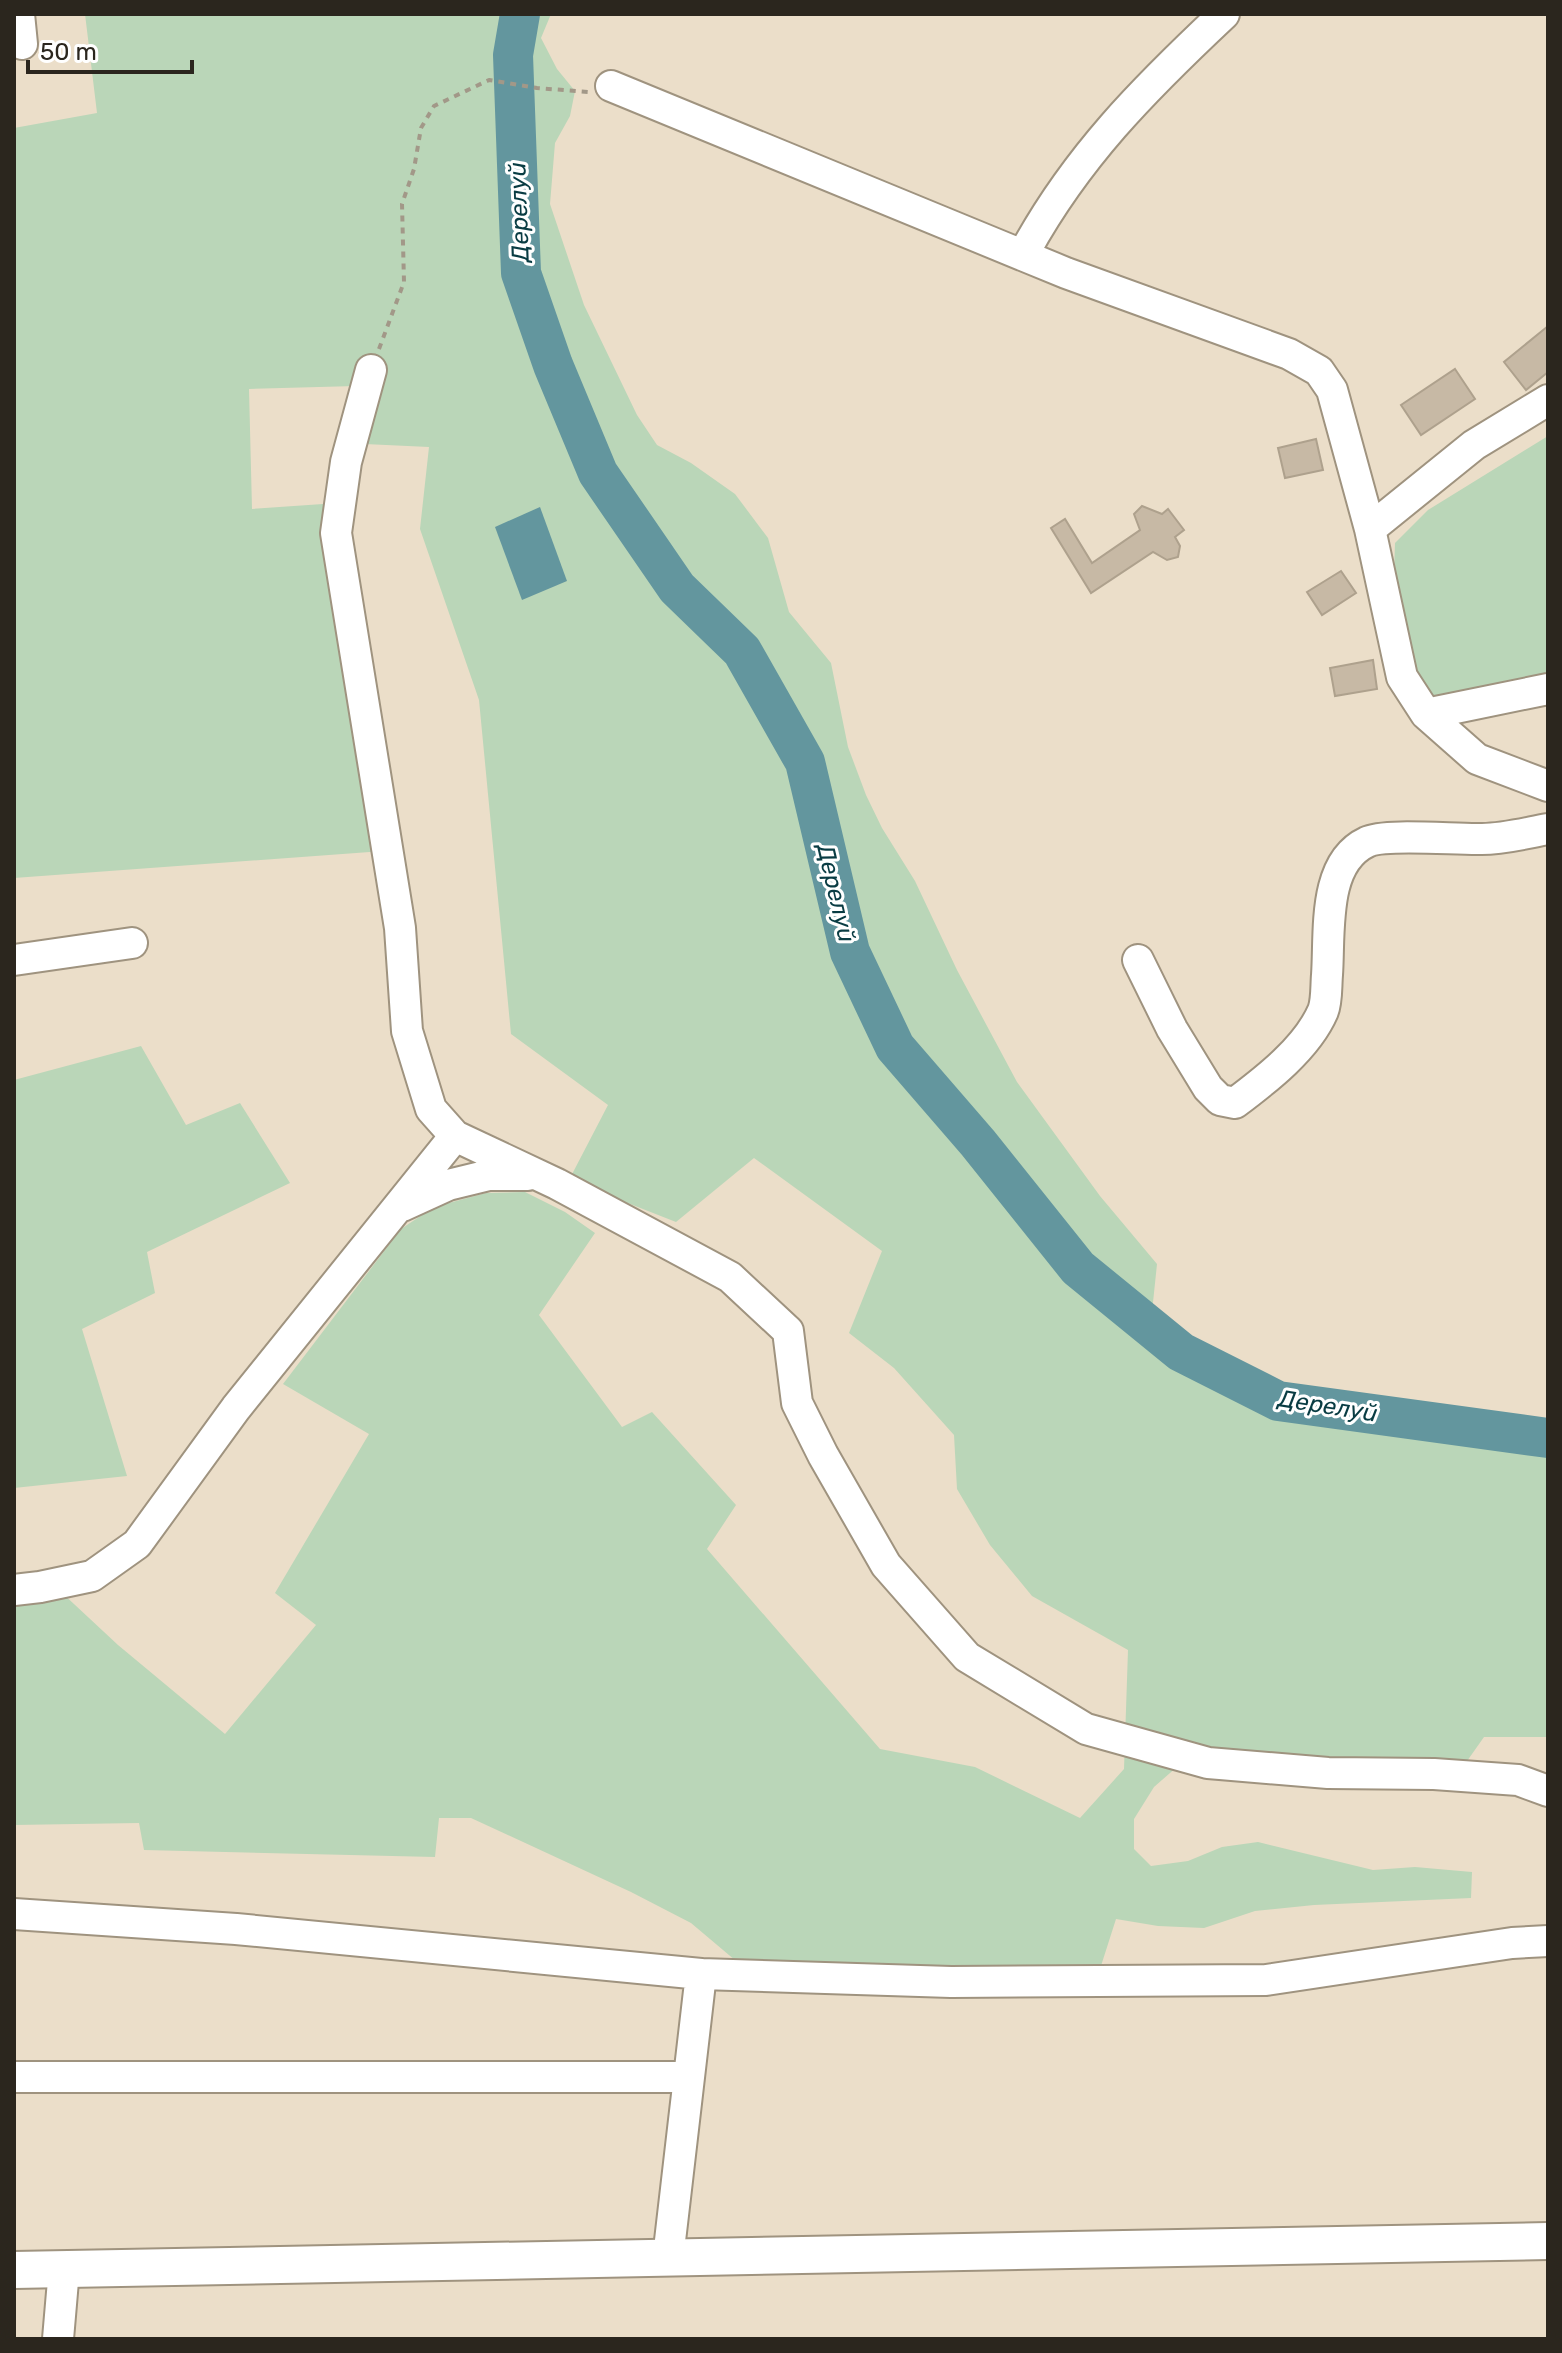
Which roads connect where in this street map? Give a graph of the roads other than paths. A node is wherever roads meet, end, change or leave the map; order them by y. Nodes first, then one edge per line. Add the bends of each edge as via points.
1 (1224, 14) edge
2 (611, 86) road end
3 (1023, 255) junction
4 (371, 370) road end
5 (1548, 400) edge
6 (1370, 529) junction
7 (1548, 689) edge
8 (1426, 714) junction
9 (1548, 786) edge
10 (1548, 829) edge
11 (132, 943) dead end
12 (14, 960) edge
13 (1138, 960) dead end
14 (455, 1136) junction
15 (538, 1176) junction
16 (397, 1208) junction
17 (14, 1590) edge
18 (1548, 1791) edge
19 (14, 1914) edge
20 (1548, 1941) edge
21 (701, 1974) junction
22 (14, 2077) edge
23 (688, 2077) junction
24 (1548, 2241) edge
25 (668, 2258) junction
26 (64, 2269) junction
27 (14, 2270) edge
28 (58, 2339) edge

1 - 3 street via 1091,150 1044,215
2 - 3 street
3 - 6 street via 1289,354 1319,371 1332,390
4 - 14 street via 346,462 336,533 400,928 407,1031 431,1109
5 - 6 street via 1474,445
6 - 8 street via 1402,677
7 - 8 street
8 - 9 street via 1477,759
10 - 13 street via 1486,839 1387,838 1367,841 1349,855 1337,873 1331,909 1324,1009 1306,1038 1235,1103 1220,1100 1208,1088
11 - 12 street
14 - 15 street
14 - 16 street
15 - 16 street via 489,1175 448,1185
15 - 18 street via 730,1277 788,1331 797,1403 823,1455 886,1565 967,1657 1086,1729 1208,1763 1518,1780
16 - 17 street via 236,1408 137,1544 92,1576
19 - 21 street via 236,1929
20 - 21 street via 1266,1980 951,1982
21 - 23 street
22 - 23 street
23 - 25 street
24 - 25 main road
25 - 26 main road
26 - 27 main road
26 - 28 street

